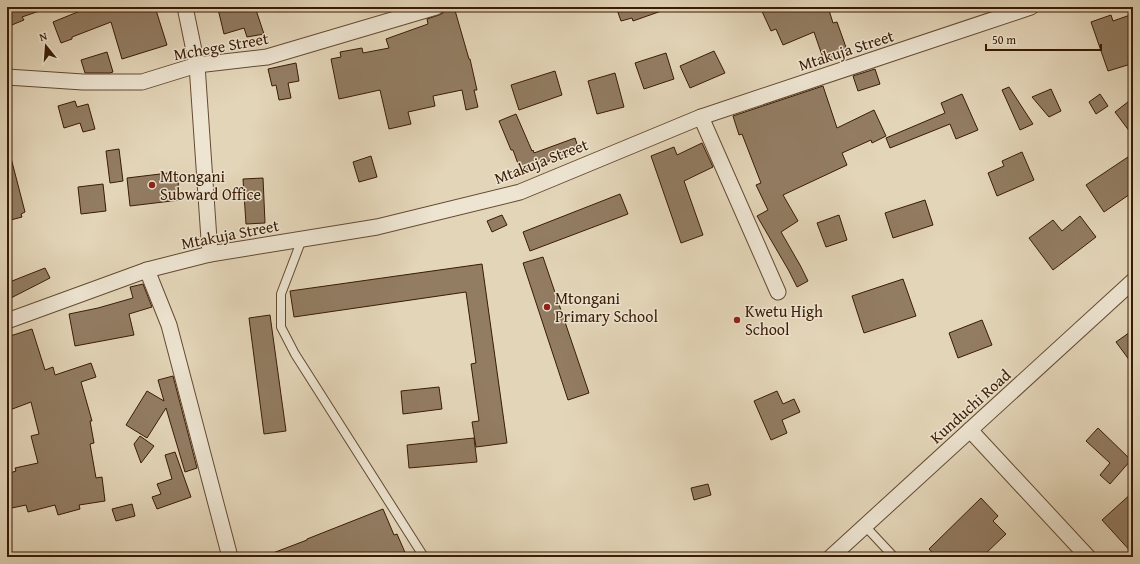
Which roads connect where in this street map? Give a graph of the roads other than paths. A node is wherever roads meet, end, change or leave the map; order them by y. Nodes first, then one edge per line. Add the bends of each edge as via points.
1 (185, 7) edge
2 (436, 7) edge
3 (1031, 7) edge
4 (198, 65) junction
5 (7, 77) edge
6 (701, 117) junction
7 (302, 239) junction
8 (210, 254) junction
9 (147, 270) junction
10 (1133, 281) edge
11 (778, 292) dead end
12 (7, 321) edge
13 (970, 430) junction
14 (865, 526) junction
15 (230, 557) edge
16 (424, 557) edge
17 (831, 557) edge
18 (894, 557) edge
19 (1088, 557) edge

1 - 4 street
2 - 4 street, Mchege Street via 267,57
3 - 6 street, Mtakuja Street
4 - 5 street, Mchege Street via 142,82 83,82
4 - 8 street
6 - 7 street, Mtakuja Street via 520,192 377,227
6 - 11 street
7 - 8 street, Mtakuja Street
7 - 16 lane via 281,294 281,327 295,354
8 - 9 street, Mtakuja Street
9 - 12 street, Mtakuja Street
9 - 15 street via 169,325
10 - 13 street, Kunduchi Road
13 - 14 street, Kunduchi Road
13 - 19 street
14 - 17 street, Kunduchi Road
14 - 18 lane

